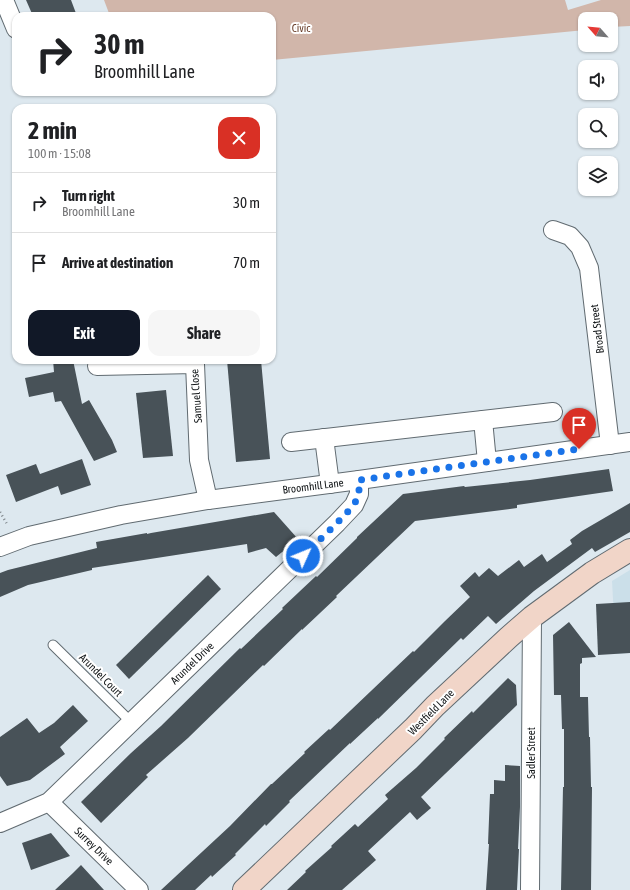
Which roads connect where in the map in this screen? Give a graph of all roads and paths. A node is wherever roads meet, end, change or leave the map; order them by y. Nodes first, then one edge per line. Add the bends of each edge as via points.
1 (4, 0) edge
2 (12, 19) edge
3 (553, 230) dead end
4 (97, 366) dead end
5 (553, 412) dead end
6 (483, 420) junction
7 (324, 438) junction
8 (292, 442) dead end
9 (630, 442) edge
10 (610, 445) junction
11 (487, 462) junction
12 (359, 480) junction
13 (330, 484) junction
14 (208, 500) junction
15 (0, 547) edge
16 (630, 550) edge
17 (532, 617) junction
18 (53, 645) dead end
19 (131, 722) junction
20 (49, 802) junction
21 (0, 823) edge
22 (139, 890) edge
23 (244, 890) edge
24 (530, 890) edge

1 - 2 street
3 - 10 street, Broad Street via 570,236 580,247 589,268
4 - 14 street, Samuel Close via 195,364 199,460
5 - 6 street
6 - 7 street
6 - 11 street
7 - 8 street
7 - 13 street
9 - 10 street, Broomhill Lane
10 - 11 street, Broomhill Lane
11 - 12 street, Broomhill Lane
12 - 13 street, Broomhill Lane
12 - 19 street, Arundel Drive via 359,494 354,505 342,519
13 - 14 street, Broomhill Lane
14 - 15 street, Broomhill Lane via 120,515 29,536
16 - 17 street, Westfield Lane via 592,573
17 - 23 street, Westfield Lane via 435,706
17 - 24 street, Sadler Street
18 - 19 lane, Arundel Court
19 - 20 street, Arundel Drive
20 - 21 street, Arundel Drive
20 - 22 street, Surrey Drive

